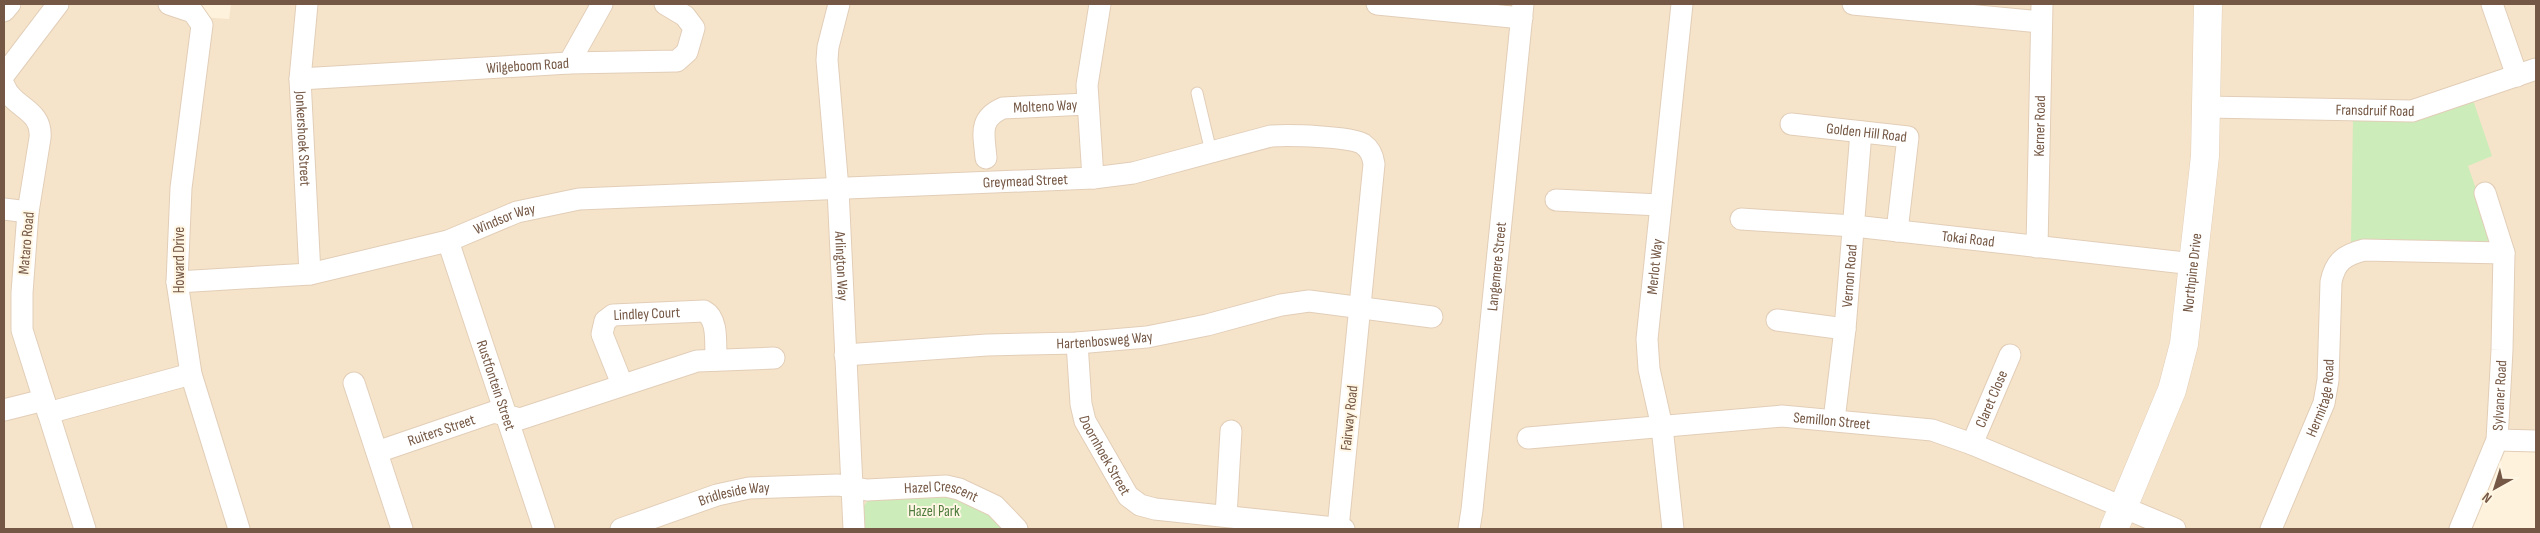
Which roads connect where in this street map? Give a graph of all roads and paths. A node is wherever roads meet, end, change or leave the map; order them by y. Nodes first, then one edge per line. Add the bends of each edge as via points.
1 (10, 4) edge
2 (58, 4) edge
3 (169, 4) edge
4 (306, 4) edge
5 (602, 4) edge
6 (665, 4) edge
7 (839, 4) edge
8 (1100, 4) edge
9 (1377, 4) edge
10 (1682, 4) edge
11 (1853, 4) edge
12 (2208, 4) edge
13 (2492, 4) edge
14 (4, 11) edge
15 (1522, 11) edge
16 (2042, 13) edge
17 (569, 63) junction
18 (2527, 73) edge
19 (4, 75) edge
20 (300, 79) junction
21 (4, 85) edge
22 (1197, 93) dead end
23 (1087, 104) junction
24 (2206, 107) junction
25 (1792, 124) dead end
26 (1861, 132) junction
27 (1370, 150) joint
28 (1211, 152) junction
29 (986, 158) dead end
30 (1093, 178) junction
31 (838, 189) junction
32 (2485, 193) dead end
33 (1556, 200) dead end
34 (1660, 205) junction
35 (4, 209) edge
36 (28, 212) junction
37 (1740, 219) dead end
38 (1854, 226) junction
39 (1897, 231) junction
40 (448, 242) junction
41 (2037, 247) junction
42 (2504, 253) junction
43 (2194, 264) junction
44 (310, 274) junction
45 (177, 282) junction
46 (1360, 308) junction
47 (1432, 317) dead end
48 (1777, 320) dead end
49 (1845, 329) junction
50 (13, 332) edge
51 (1077, 343) junction
52 (845, 355) junction
53 (2010, 355) dead end
54 (774, 358) dead end
55 (716, 360) junction
56 (191, 374) junction
57 (354, 383) dead end
58 (622, 384) junction
59 (46, 406) junction
60 (4, 410) edge
61 (506, 415) junction
62 (1834, 420) junction
63 (1662, 427) junction
64 (1231, 431) dead end
65 (1528, 438) dead end
66 (2497, 440) junction
67 (2536, 441) edge
68 (1972, 444) junction
69 (377, 452) junction
70 (852, 488) junction
71 (1226, 516) junction
72 (2118, 518) edge
73 (85, 529) edge
74 (240, 529) edge
75 (402, 529) edge
76 (544, 529) edge
77 (621, 529) edge
78 (854, 529) edge
79 (1017, 529) edge
80 (1341, 529) edge
81 (1468, 529) edge
82 (1674, 529) edge
83 (2175, 529) edge
84 (2271, 529) edge
85 (2460, 529) edge

1 - 14 street
2 - 19 street
3 - 45 street, Howard Drive via 193,12 202,25 181,188
4 - 20 street, Jonkershoek Street
5 - 17 street
6 - 17 street, Wilgeboom Road via 685,16 694,28 687,52 677,61
7 - 31 street, Arlington Way via 827,60
8 - 23 street, Molteno Way via 1088,67
9 - 15 street
10 - 34 street, Merlot Way
11 - 16 street
12 - 24 street, Northpine Drive
13 - 18 street
15 - 81 street, Langemere Street
16 - 41 street, Kerner Road
17 - 20 street, Wilgeboom Road
18 - 24 street, Fransdruif Road via 2412,110
20 - 44 street, Jonkershoek Street
21 - 36 street, Mataro Road via 7,93 35,116 40,126
22 - 28 lane
23 - 29 street, Molteno Way via 996,111 985,123
23 - 30 street, Molteno Way
24 - 43 street, Northpine Drive via 2205,156
25 - 26 street, Golden Hill Road
26 - 38 street, Vernon Road
26 - 39 street, Golden Hill Road via 1908,138
27 - 28 street, Greymead Street via 1356,141 1288,135 1271,136
27 - 46 street, Fairway Road via 1374,164
28 - 30 street, Greymead Street via 1133,173
30 - 31 street, Greymead Street
31 - 40 street, Windsor Way via 579,199 517,212
31 - 52 street, Arlington Way
32 - 42 street, Sylvaner Road
33 - 34 street
34 - 63 street, Merlot Way via 1648,354 1651,384
35 - 36 street
36 - 50 street, Mataro Road via 22,293
37 - 38 street, Tokai Road
38 - 39 street, Tokai Road
38 - 49 street, Vernon Road
39 - 41 street, Tokai Road
40 - 44 street, Windsor Way
40 - 61 street, Rustfontein Street
41 - 43 street, Tokai Road
42 - 66 street, Sylvaner Road
42 - 84 street, Hermitage Road via 2364,250 2341,260 2331,282 2328,380 2324,403
43 - 72 street, Northpine Drive via 2177,375
44 - 45 street, Windsor Way
45 - 56 street, Howard Drive
46 - 47 street
46 - 51 street, Hartenbosweg Way via 1298,302 1178,332
46 - 80 street, Fairway Road
48 - 49 street
49 - 62 street, Vernon Road
50 - 59 street, Mataro Road
51 - 52 street, Hartenbosweg Way via 987,345
51 - 71 street, Doornhoek Street via 1083,415 1128,496 1148,508
52 - 70 street, Arlington Way
53 - 68 street, Claret Close
54 - 55 street
55 - 58 street via 698,361
55 - 58 street, Lindley Court via 714,323 704,311 613,315 605,321 602,334
56 - 59 street
56 - 74 street, Howard Drive
57 - 69 street
58 - 61 street via 520,419
59 - 60 street
59 - 73 street, Mataro Road
61 - 69 street, Ruiters Street via 494,412
61 - 76 street, Rustfontein Street
62 - 63 street, Semillon Street via 1773,416
62 - 68 street, Semillon Street via 1932,430
63 - 65 street, Semillon Street
63 - 82 street, Merlot Way
64 - 71 street
66 - 67 street
66 - 85 street, Sylvaner Road
68 - 72 street, Semillon Street
69 - 75 street
70 - 77 street, Bridleside Way via 749,488 717,495
70 - 78 street, Arlington Way
70 - 79 street, Hazel Crescent via 946,486 959,489 995,506
71 - 80 street, Doornhoek Street
72 - 83 street, Semillon Street

